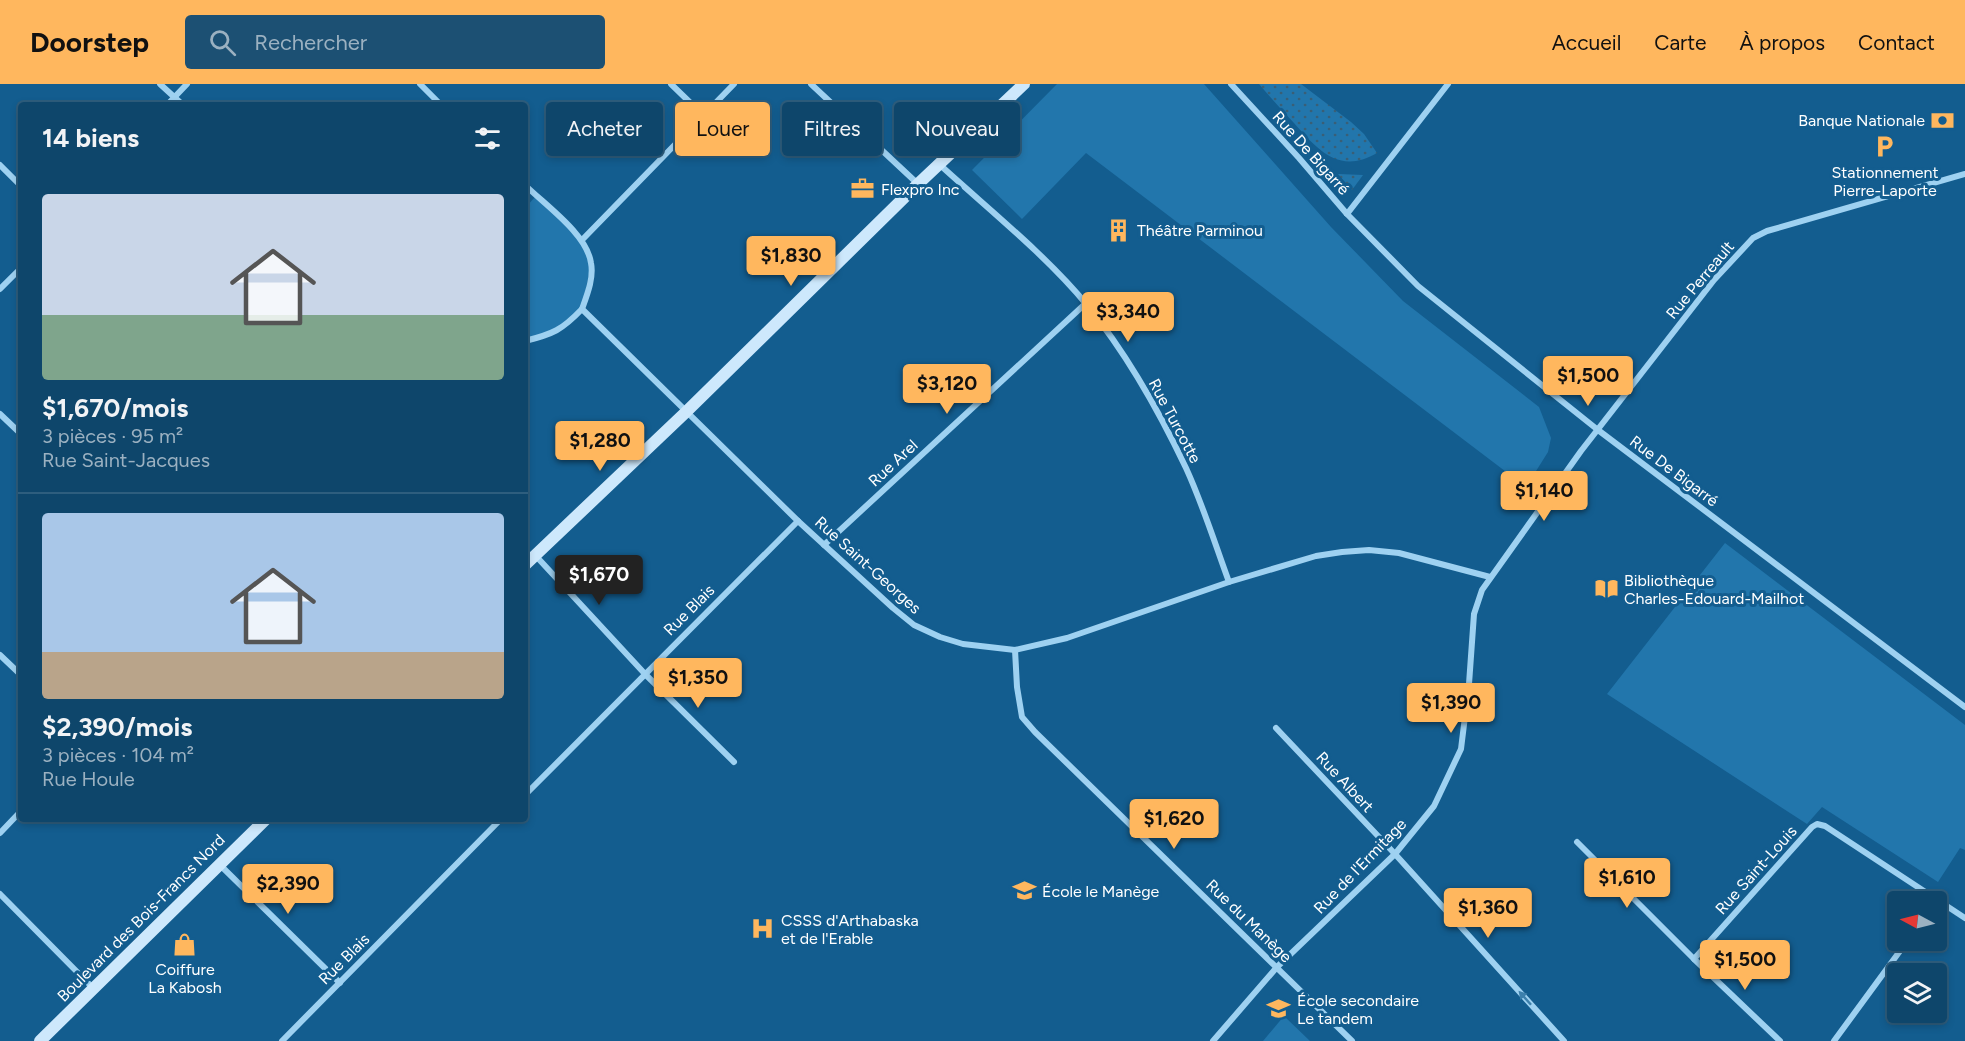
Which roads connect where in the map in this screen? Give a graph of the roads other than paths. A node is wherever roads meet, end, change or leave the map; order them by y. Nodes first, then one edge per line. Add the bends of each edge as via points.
1 (160, 84) edge
2 (187, 84) edge
3 (420, 84) edge
4 (670, 84) edge
5 (734, 84) edge
6 (811, 84) edge
7 (1024, 84) edge
8 (1231, 84) edge
9 (1448, 84) edge
10 (174, 97) junction
11 (170, 102) edge
12 (180, 102) edge
13 (438, 102) edge
14 (689, 102) edge
15 (717, 102) edge
16 (675, 145) edge
17 (939, 164) junction
18 (0, 165) edge
19 (1965, 174) edge
20 (18, 183) edge
21 (918, 184) junction
22 (528, 188) edge
23 (1347, 214) junction
24 (582, 240) junction
25 (18, 271) edge
26 (0, 289) edge
27 (1085, 304) junction
28 (582, 309) junction
29 (528, 340) edge
30 (686, 412) junction
31 (0, 414) edge
32 (1598, 430) junction
33 (18, 431) edge
34 (798, 521) junction
35 (824, 545) junction
36 (535, 555) junction
37 (528, 562) edge
38 (1490, 577) junction
39 (1229, 582) junction
40 (1015, 650) junction
41 (0, 655) edge
42 (18, 672) edge
43 (645, 674) junction
44 (1965, 707) edge
45 (1276, 728) dead end
46 (734, 762) dead end
47 (528, 792) edge
48 (18, 814) edge
49 (263, 822) edge
50 (498, 822) edge
51 (0, 832) edge
52 (1576, 842) dead end
53 (1395, 854) junction
54 (219, 864) junction
55 (1922, 891) edge
56 (0, 894) edge
57 (1947, 907) edge
58 (1965, 918) edge
59 (1900, 951) edge
60 (1694, 959) junction
61 (1277, 968) junction
62 (340, 982) junction
63 (93, 989) junction
64 (40, 1041) edge
65 (282, 1041) edge
66 (1213, 1041) edge
67 (1352, 1041) edge
68 (1564, 1041) edge
69 (1780, 1041) edge
70 (1834, 1041) edge

1 - 10 street
2 - 10 street
3 - 13 street
4 - 14 street
5 - 15 street
6 - 21 street
7 - 17 street
8 - 23 street, Rue De Bigarré
9 - 23 street
10 - 11 street
10 - 12 street
16 - 24 street
17 - 21 street
17 - 27 street, Rue Turcotte
18 - 20 street
19 - 32 street, Rue Perreault via 1757,236 1722,270
21 - 30 street
22 - 24 street
23 - 32 street, Rue De Bigarré via 1418,286
24 - 28 street via 591,263
25 - 26 street
27 - 35 street, Rue Arel
27 - 39 street, Rue Turcotte via 1152,401 1195,489
28 - 29 street via 568,324 549,335
28 - 30 street, Rue Saint-Georges
30 - 34 street, Rue Saint-Georges
30 - 36 street
31 - 33 street
32 - 38 street, Rue de l'Ermitage
32 - 44 street, Rue De Bigarré
34 - 35 street, Rue Saint-Georges
34 - 43 street, Rue Blais
35 - 40 street, Rue Saint-Georges via 914,625 963,644
36 - 37 street
36 - 43 street
38 - 39 street, Rue Saint-Georges via 1419,557 1369,550 1316,556
38 - 53 street, Rue de l'Ermitage via 1474,614 1461,749 1434,806
39 - 40 street, Rue Saint-Georges via 1067,638
40 - 61 street, Rue du Manège via 1022,717
41 - 42 street
43 - 46 street
43 - 47 street, Rue Blais
45 - 53 street, Rue Albert
48 - 51 street
49 - 54 street, Boulevard des Bois-Francs Nord
50 - 62 street, Rue Blais
52 - 60 street
53 - 61 street, Rue de l'Ermitage
68 -> 53 street, Rue Albert
54 - 62 street
54 - 63 street, Boulevard des Bois-Francs Nord
55 - 60 street, Rue Saint-Louis via 1817,824
56 - 63 street
57 - 58 street, Rue Saint-Louis
59 - 70 street
60 - 69 street
61 - 66 street, Rue de l'Ermitage
61 - 67 street, Rue du Manège
62 - 65 street, Rue Blais
63 - 64 street, Boulevard des Bois-Francs Nord

